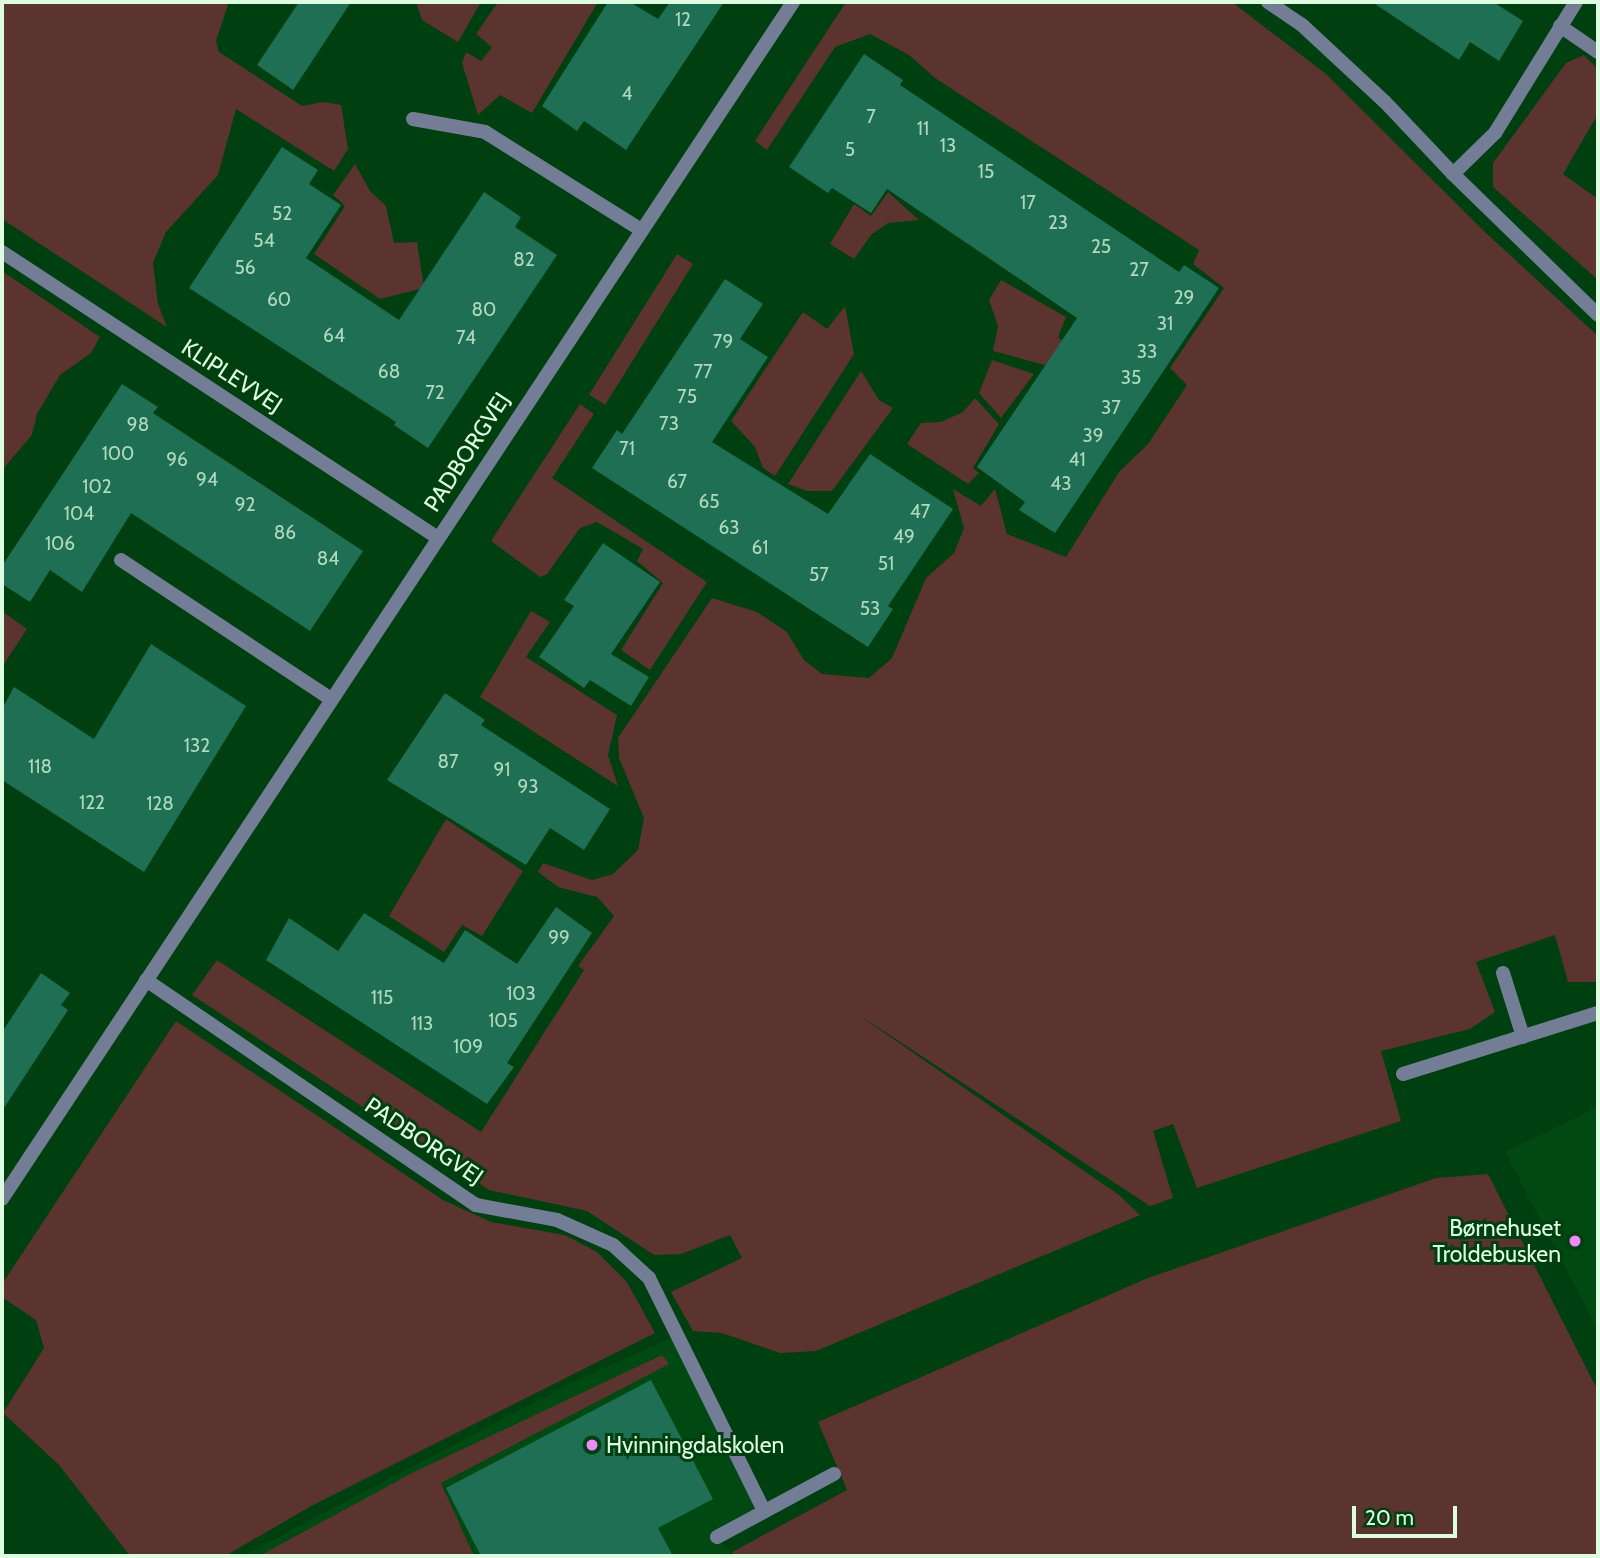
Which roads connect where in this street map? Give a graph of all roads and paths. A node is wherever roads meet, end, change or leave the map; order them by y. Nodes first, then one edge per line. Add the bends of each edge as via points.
1 (793, 2) edge
2 (1268, 2) edge
3 (1576, 2) edge
4 (1560, 26) junction
5 (1598, 51) edge
6 (413, 119) dead end
7 (1453, 174) junction
8 (641, 230) junction
9 (2, 252) edge
10 (1598, 315) edge
11 (438, 538) junction
12 (121, 560) dead end
13 (331, 699) junction
14 (1503, 973) dead end
15 (146, 980) junction
16 (1598, 1013) edge
17 (1523, 1037) junction
18 (1403, 1074) dead end
19 (2, 1199) edge
20 (834, 1474) dead end
21 (764, 1511) junction
22 (717, 1537) dead end

1 - 8 street, PADBORGVEJ
2 - 7 street via 1302,25
3 - 4 street
4 - 5 street
4 - 7 street via 1495,133
6 - 8 street via 485,132
7 - 10 street
8 - 11 street, PADBORGVEJ
9 - 11 street, KLIPLEVVEJ
11 - 13 street, PADBORGVEJ
12 - 13 street
13 - 15 street, PADBORGVEJ
14 - 17 street
15 - 19 street, PADBORGVEJ
15 - 21 street, PADBORGVEJ via 476,1205 557,1220 614,1245 649,1278
16 - 17 street
17 - 18 street
20 - 21 street
21 - 22 street

